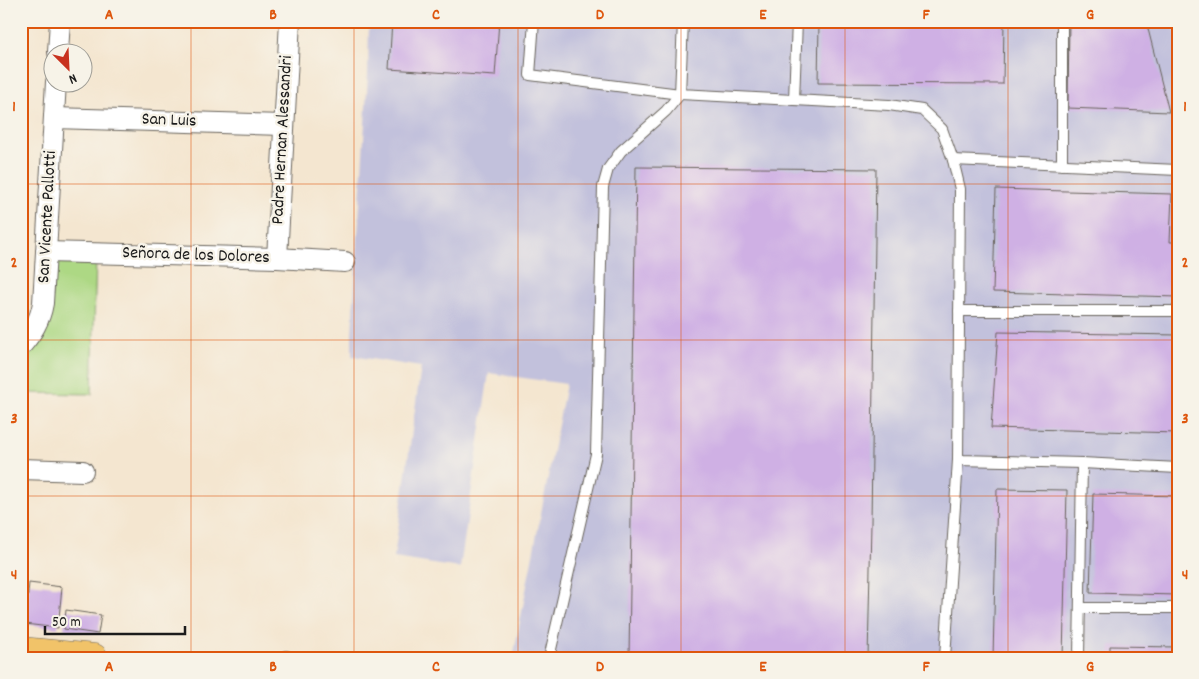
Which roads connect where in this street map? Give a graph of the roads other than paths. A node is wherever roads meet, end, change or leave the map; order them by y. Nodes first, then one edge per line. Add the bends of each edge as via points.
1 (60, 21) edge
2 (290, 21) edge
3 (534, 21) edge
4 (683, 21) edge
5 (798, 21) edge
6 (1062, 21) edge
7 (59, 42) edge
8 (55, 92) edge
9 (680, 94) junction
10 (794, 100) junction
11 (54, 118) junction
12 (284, 125) junction
13 (952, 160) junction
14 (1062, 165) junction
15 (1178, 170) edge
16 (46, 252) junction
17 (277, 258) junction
18 (345, 262) dead end
19 (959, 311) junction
20 (1178, 311) edge
21 (21, 346) edge
22 (958, 460) junction
23 (1082, 462) junction
24 (1178, 468) edge
25 (21, 469) edge
26 (82, 471) dead end
27 (1080, 608) junction
28 (1178, 608) edge
29 (21, 651) edge
30 (94, 658) edge
31 (285, 658) edge
32 (292, 658) edge
33 (549, 658) edge
34 (945, 658) edge
35 (1079, 658) edge

1 - 7 street
2 - 12 street, Padre Hernan Alessandri
3 - 9 lane via 530,75
4 - 9 lane
5 - 10 lane
6 - 14 lane
8 - 11 street, San Vicente Pallotti
9 - 10 lane
9 - 33 lane via 621,151 608,169 603,187 596,454
10 - 13 lane via 889,104 922,110 942,130
11 - 12 street, San Luis
11 - 16 street, San Vicente Pallotti
12 - 17 street, Padre Hernan Alessandri
13 - 14 lane
13 - 19 lane via 960,189
14 - 15 lane
16 - 17 street, Señora de los Dolores
16 - 21 street, San Vicente Pallotti via 41,311 35,328
17 - 18 street, Señora de los Dolores
19 - 20 lane
19 - 22 lane
22 - 23 lane
22 - 34 lane
23 - 24 lane
23 - 27 lane
25 - 26 street
27 - 28 lane
27 - 35 lane
29 - 30 main road
31 - 32 lane

